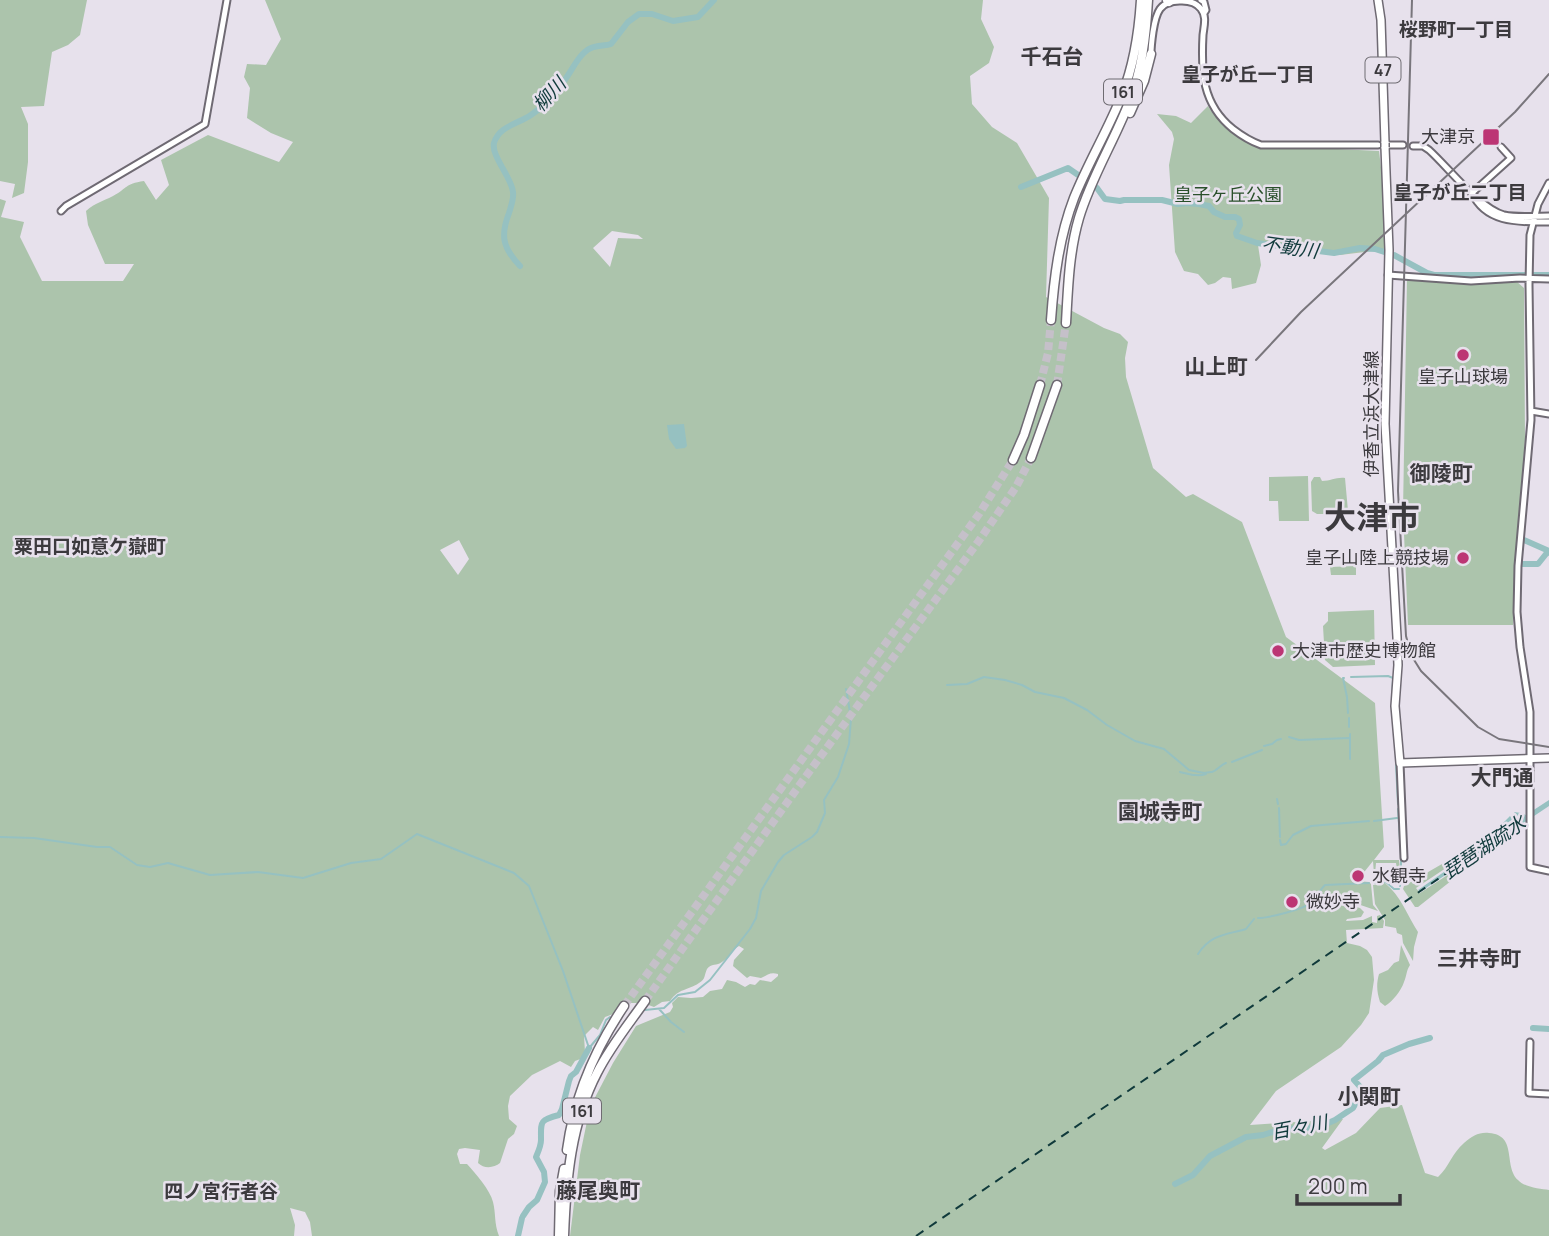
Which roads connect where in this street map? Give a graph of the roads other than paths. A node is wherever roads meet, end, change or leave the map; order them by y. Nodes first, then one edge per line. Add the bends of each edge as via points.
1 (227, 0) edge
2 (1201, 0) edge
3 (1378, 0) edge
4 (1168, 1) edge
5 (1144, 2) edge
6 (1204, 13) junction
7 (1151, 54) joint
8 (1113, 139) junction
9 (1384, 145) junction
10 (1403, 145) dead end
11 (1413, 146) dead end
12 (1501, 148) dead end
13 (1549, 183) edge
14 (1472, 193) junction
15 (61, 211) dead end
16 (1549, 216) edge
17 (1534, 219) junction
18 (1549, 222) edge
19 (1388, 275) junction
20 (1529, 275) junction
21 (1549, 279) edge
22 (1051, 320) tunnel mouth
23 (1066, 323) tunnel mouth
24 (1041, 385) tunnel mouth
25 (1057, 385) tunnel mouth
26 (1531, 411) junction
27 (1549, 414) edge
28 (1031, 458) tunnel mouth
29 (1013, 460) tunnel mouth
30 (1531, 758) junction
31 (1549, 758) edge
32 (1400, 763) junction
33 (1404, 858) dead end
34 (1549, 871) edge
35 (645, 1001) tunnel mouth
36 (624, 1006) tunnel mouth
37 (1530, 1042) dead end
38 (1549, 1094) edge
39 (557, 1236) edge
40 (564, 1236) edge

1 - 15 street via 205,124
2 - 6 street via 1206,6
3 - 9 main road, 伊香立浜大津線 / 47
4 - 6 street via 1191,2
4 - 7 street via 1157,13
5 - 8 highway, 161 via 1140,68
5 - 22 highway, 161 via 1126,83 1063,232
6 - 9 street via 1207,92 1214,109 1240,134 1269,145
7 - 8 highway via 1136,102
8 - 23 highway, 161 via 1080,216 1070,262
9 - 10 street
9 - 19 main road, 伊香立浜大津線 / 47
11 - 14 street via 1429,150
12 - 14 street via 1511,158
13 - 17 street
14 - 17 street via 1489,214 1510,221
16 - 17 street
17 - 18 street
17 - 20 street
19 - 20 street via 1471,281
19 - 32 main road, 伊香立浜大津線 / 47 via 1385,424
20 - 21 street
20 - 26 street
24 - 29 highway
25 - 28 highway
26 - 27 street
26 - 30 street via 1517,612 1530,705
30 - 31 main road
30 - 32 main road
30 - 34 street via 1530,867
32 - 33 street
35 - 40 highway, 161 via 603,1062 578,1121
36 - 39 highway, 161 via 584,1083 570,1130
37 - 38 street via 1529,1093

